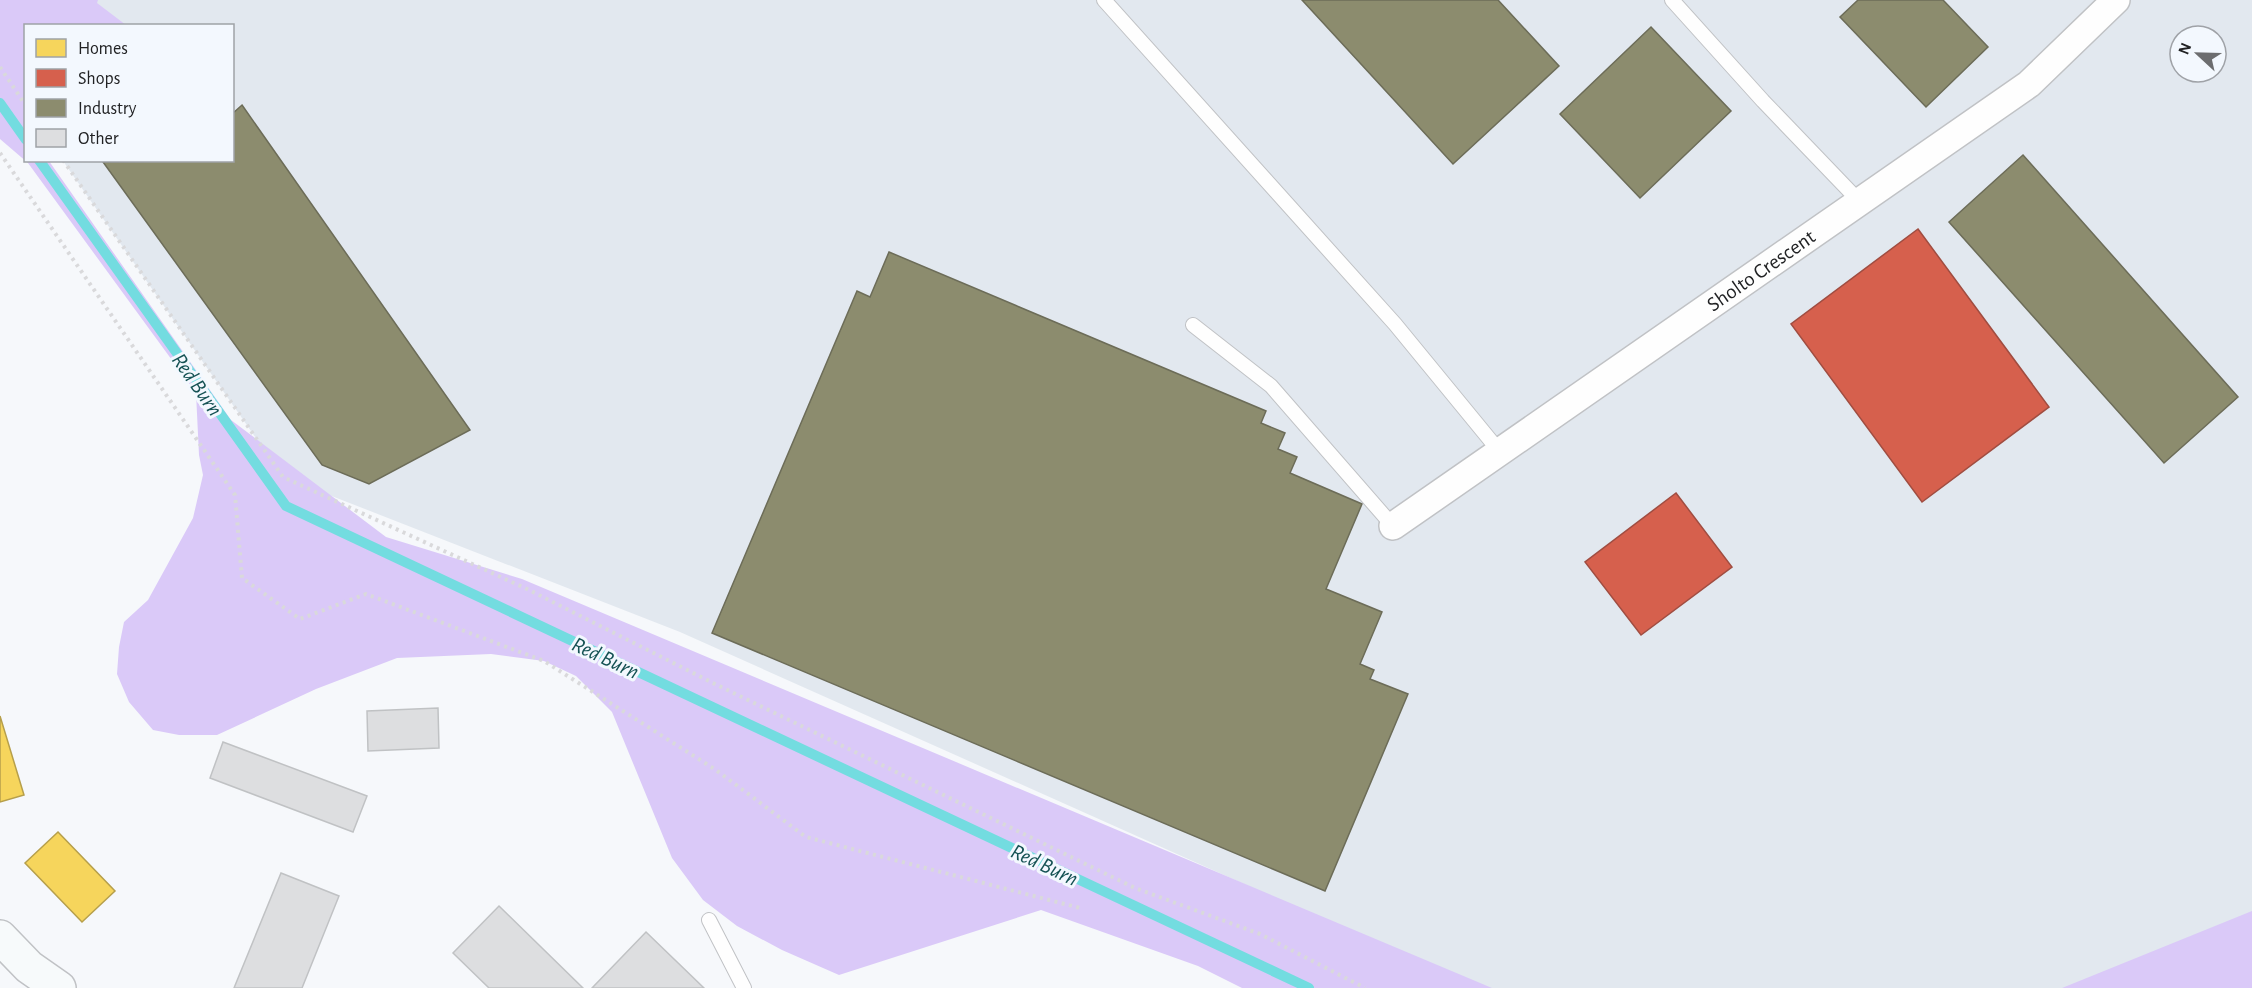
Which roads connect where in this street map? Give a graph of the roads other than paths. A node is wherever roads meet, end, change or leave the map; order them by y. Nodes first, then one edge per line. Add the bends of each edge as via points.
1 (1104, 0) edge
2 (1672, 0) edge
3 (2116, 0) edge
4 (1860, 202) junction
5 (1193, 325) dead end
6 (1500, 452) junction
7 (1393, 526) joint
8 (708, 920) dead end
9 (0, 937) edge
10 (60, 988) edge
11 (744, 988) edge

1 - 6 lane via 1395,324
2 - 4 lane
3 - 4 street, Sholto Crescent via 2029,84
4 - 6 street, Sholto Crescent
5 - 7 lane via 1271,386
6 - 7 street, Sholto Crescent
8 - 11 lane
9 - 10 street via 29,967

